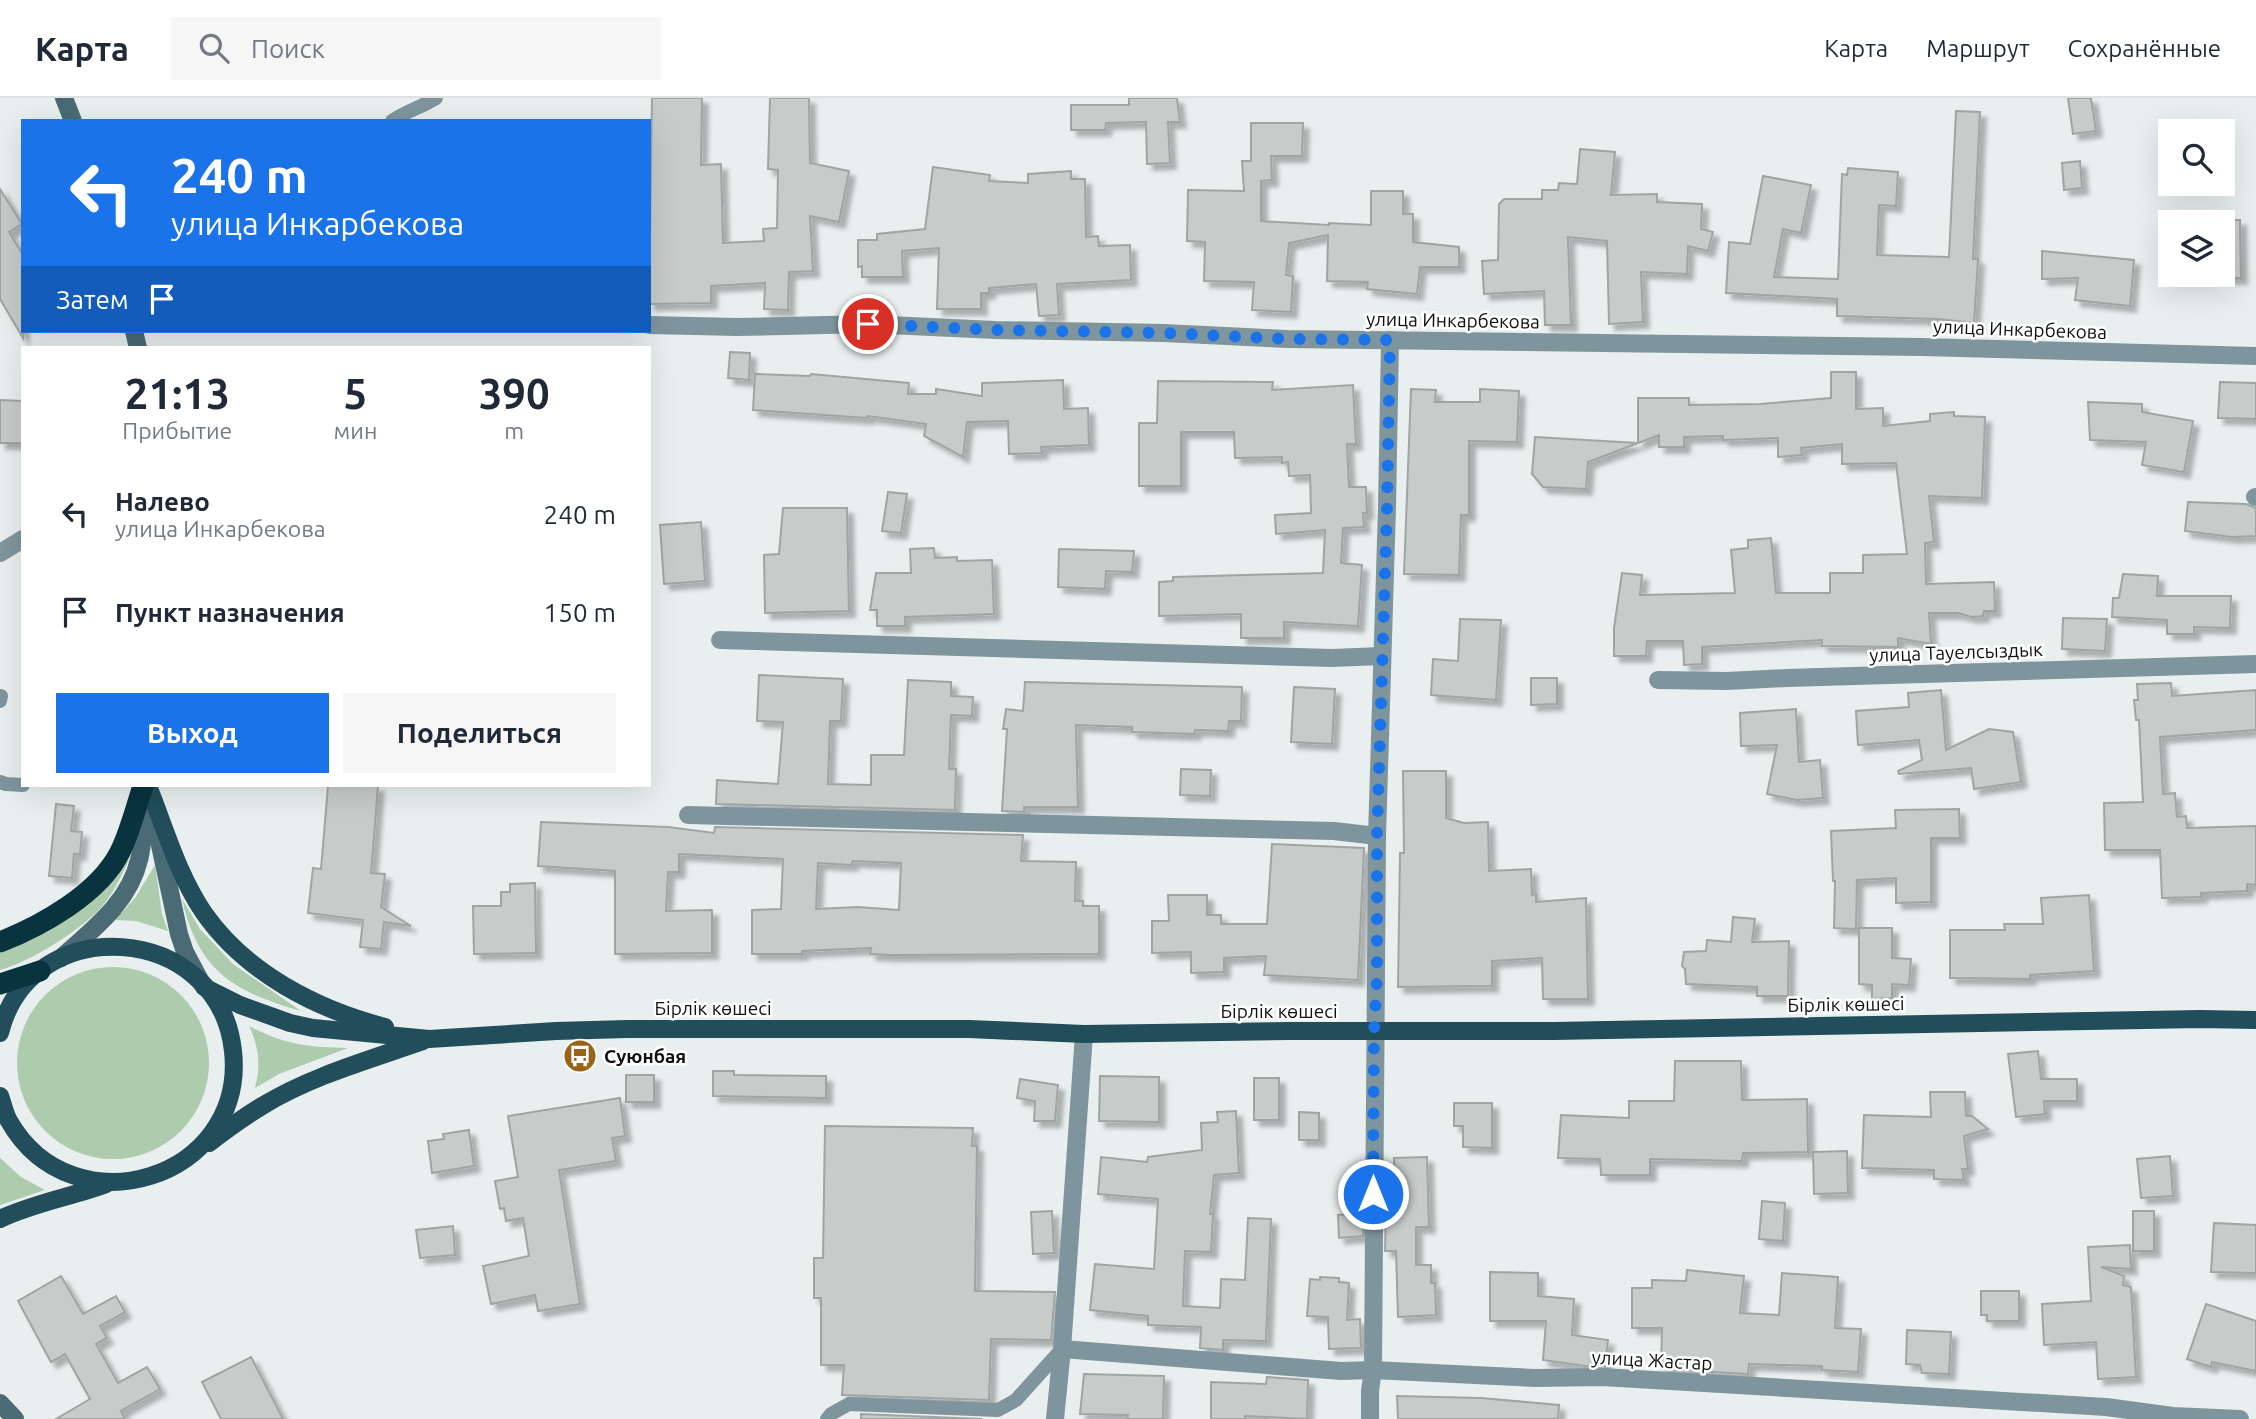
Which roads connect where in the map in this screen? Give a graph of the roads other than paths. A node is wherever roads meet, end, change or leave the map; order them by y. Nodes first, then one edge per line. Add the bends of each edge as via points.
1 (64, 98) edge
2 (436, 98) edge
3 (72, 119) edge
4 (395, 119) edge
5 (651, 325) edge
6 (1390, 340) junction
7 (2256, 356) edge
8 (21, 540) edge
9 (0, 553) edge
10 (720, 640) dead end
11 (1381, 656) junction
12 (2256, 664) edge
13 (1658, 680) dead end
14 (1, 696) edge
15 (0, 701) edge
16 (0, 782) edge
17 (21, 785) edge
18 (146, 787) edge
19 (146, 787) edge
20 (146, 787) edge
21 (146, 787) edge
22 (688, 815) dead end
23 (1377, 835) junction
24 (0, 942) edge
25 (61, 958) junction
26 (40, 971) junction
27 (0, 984) edge
28 (204, 987) junction
29 (2256, 1020) edge
30 (1374, 1032) junction
31 (0, 1033) edge
32 (1084, 1034) junction
33 (429, 1039) junction
34 (0, 1097) edge
35 (194, 1153) junction
36 (108, 1183) junction
37 (0, 1219) edge
38 (1062, 1349) junction
39 (1373, 1370) junction
40 (0, 1403) edge
41 (15, 1419) edge
42 (827, 1419) edge
43 (1055, 1419) edge
44 (1370, 1419) edge
45 (2240, 1419) edge

1 - 3 main road
2 - 4 lane
5 - 6 street, улица Инкарбекова via 868,324
6 - 7 street, улица Инкарбекова
6 - 11 street
8 - 9 street
10 - 11 street
11 - 23 street
12 - 13 street, улица Тауелсыздык
14 - 15 lane
16 - 17 lane
18 - 24 highway via 120,853 107,871 55,914
19 - 25 main road via 140,860 132,880 106,917
20 - 28 main road via 179,934
21 - 33 main road via 187,884 204,913 240,953 304,997 376,1025
22 - 23 street
23 - 30 street
25 - 26 main road
25 - 28 main road via 88,948 117,945 145,949 171,959
26 - 27 highway
26 - 31 main road via 11,1005
28 - 33 main road via 290,1023
28 - 35 main road via 226,1023 233,1050 233,1079 213,1132
29 - 30 main road, Бірлік көшесі
30 - 32 main road, Бірлік көшесі
30 - 39 street
32 - 33 main road, Бірлік көшесі via 969,1029 689,1029
32 - 38 street
33 - 35 main road via 289,1091
34 - 36 main road via 9,1121 27,1146 51,1165 79,1178
35 - 36 main road via 169,1170 139,1181
36 - 37 main road
38 - 39 street, улица Жастар
38 - 42 lane via 1016,1400 998,1410 849,1404
38 - 43 street
39 - 44 street
39 - 45 street, улица Жастар via 1602,1377
40 - 41 main road

